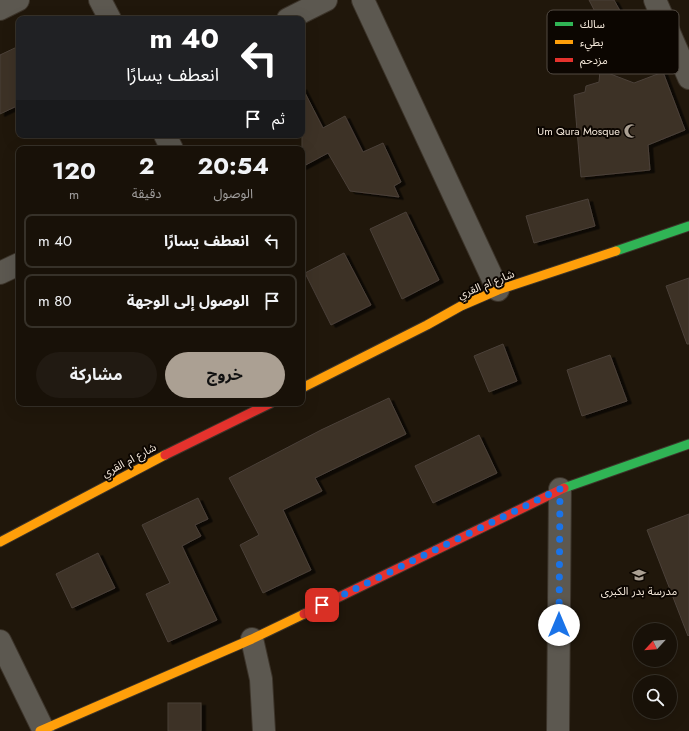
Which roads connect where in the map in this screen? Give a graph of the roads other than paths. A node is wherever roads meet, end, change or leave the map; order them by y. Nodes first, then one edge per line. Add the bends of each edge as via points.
1 (18, 0) edge
2 (100, 0) edge
3 (326, 0) edge
4 (363, 0) edge
5 (0, 9) edge
6 (108, 16) edge
7 (294, 16) edge
8 (679, 52) edge
9 (689, 78) edge
10 (689, 226) edge
11 (16, 265) edge
12 (0, 273) edge
13 (498, 290) junction
14 (305, 386) edge
15 (265, 406) edge
16 (689, 444) edge
17 (560, 489) junction
18 (0, 542) edge
19 (252, 639) junction
20 (0, 641) edge
21 (41, 730) edge
22 (264, 731) edge
23 (558, 731) edge

1 - 5 street
2 - 6 street
3 - 7 street
4 - 13 street
8 - 9 street
10 - 13 street, شارع ام القري
11 - 12 street
13 - 14 street, شارع ام القري via 461,306
15 - 18 street, شارع ام القري via 168,453
16 - 17 street
17 - 19 street
17 - 23 street
19 - 21 street
19 - 22 street via 261,679
20 - 21 street

